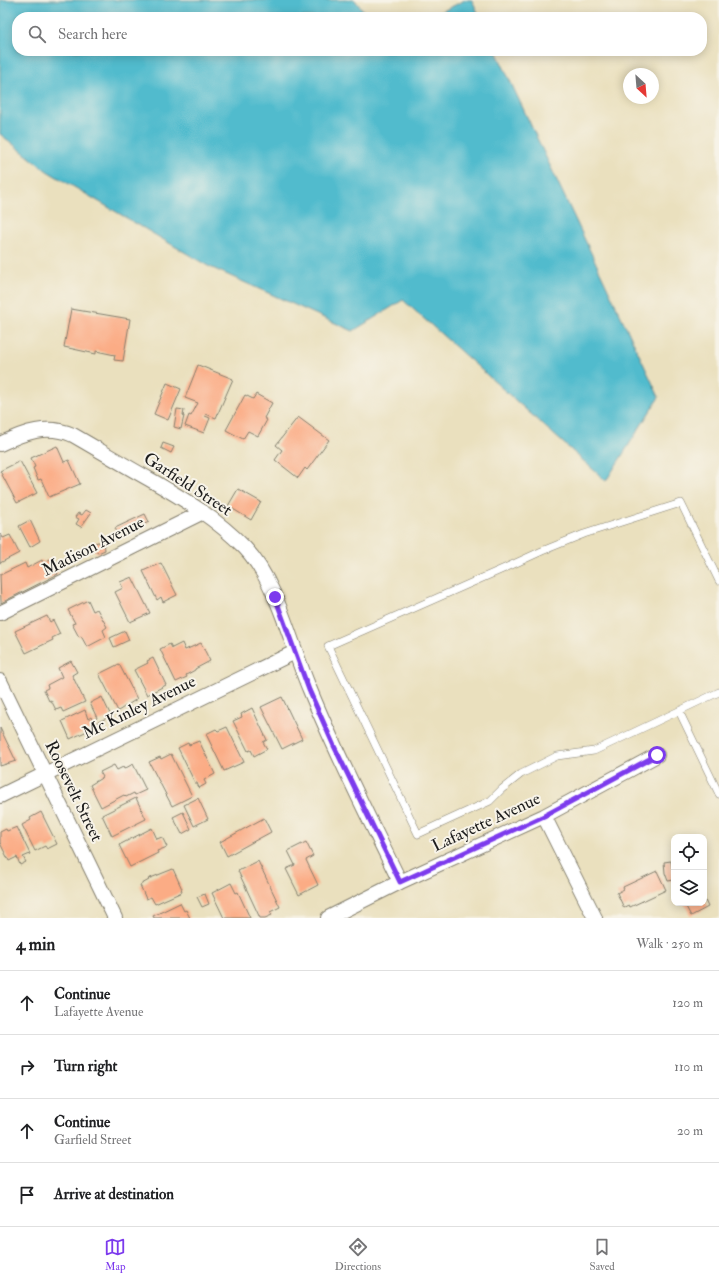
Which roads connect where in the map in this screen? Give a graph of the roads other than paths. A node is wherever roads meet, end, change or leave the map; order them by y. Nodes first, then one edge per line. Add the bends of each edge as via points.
1 (0, 444) edge
2 (203, 512) junction
3 (719, 581) edge
4 (0, 613) edge
5 (295, 652) junction
6 (0, 681) edge
7 (719, 692) edge
8 (679, 711) junction
9 (657, 755) dead end
10 (45, 773) junction
11 (719, 794) edge
12 (0, 796) edge
13 (544, 816) junction
14 (400, 882) junction
15 (115, 918) edge
16 (328, 918) edge
17 (595, 918) edge

1 - 2 street, Garfield Street via 37,430 63,431
2 - 4 street, Madison Avenue
2 - 5 street, Garfield Street via 246,549 259,567 275,597
3 - 8 lane via 681,503 584,534 542,551 328,646 418,834 490,801 521,774 557,756 594,751
5 - 10 street, Mc Kinley Avenue
5 - 14 street, Garfield Street via 334,746
6 - 10 street, Roosevelt Street
7 - 8 lane
8 - 11 lane
9 - 13 street, Lafayette Avenue
10 - 12 street, Mc Kinley Avenue
10 - 15 street, Roosevelt Street
13 - 14 street, Lafayette Avenue
13 - 17 street
14 - 16 street, Lafayette Avenue

